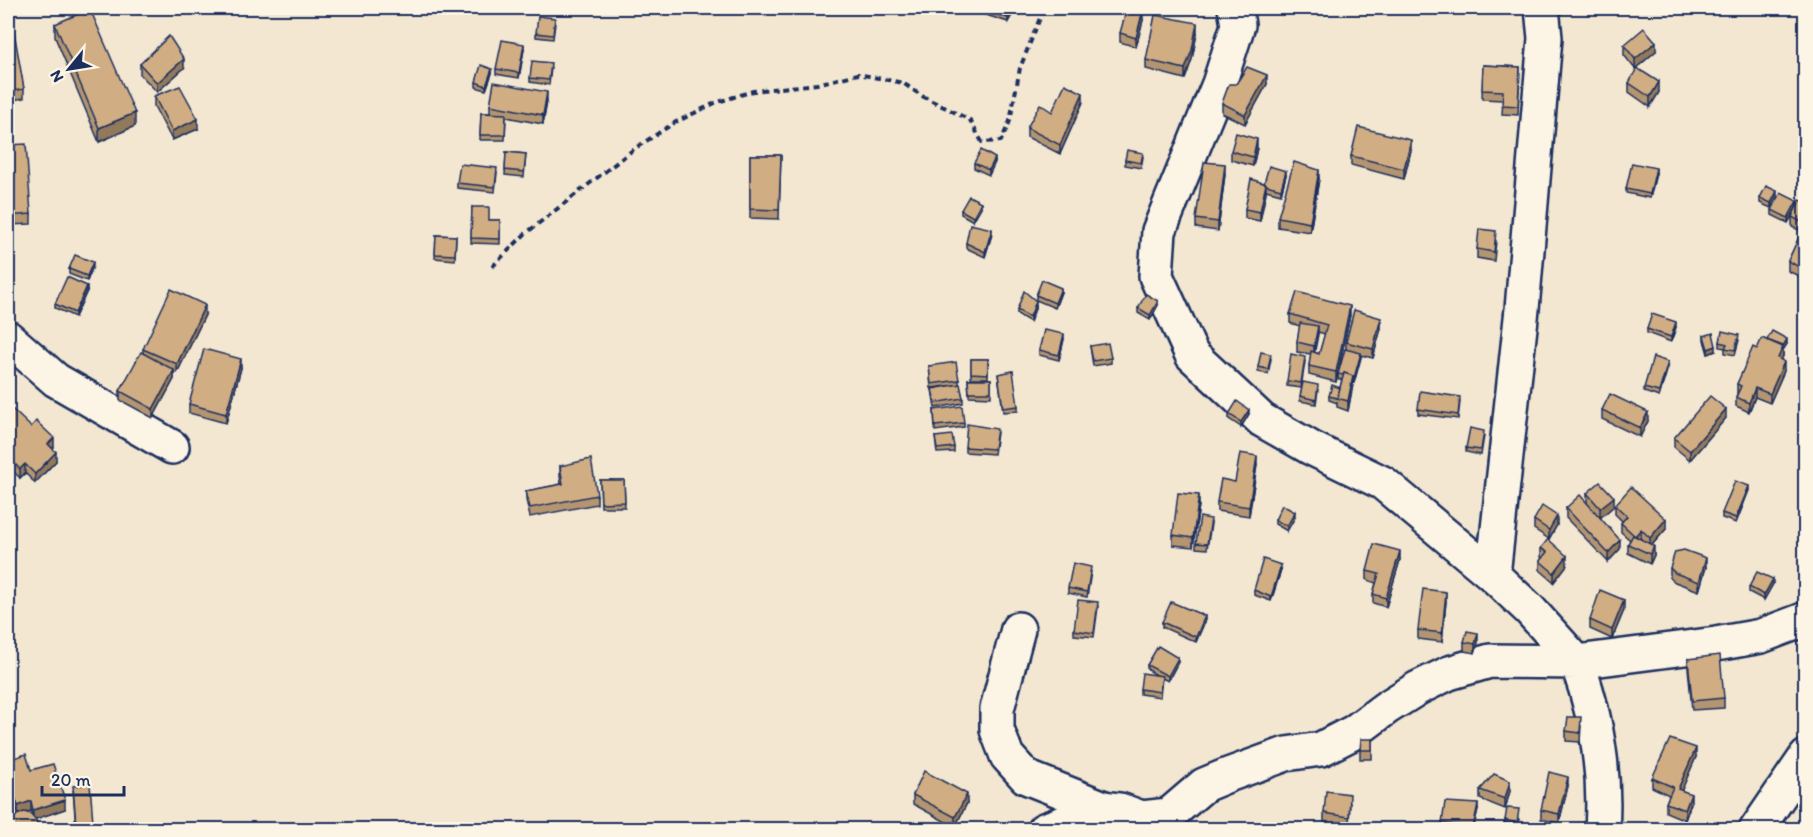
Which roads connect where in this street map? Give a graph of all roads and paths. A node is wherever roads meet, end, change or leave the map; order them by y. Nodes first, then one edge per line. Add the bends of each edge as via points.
1 (1044, 8) edge
2 (1235, 8) edge
3 (1542, 8) edge
4 (492, 267) dead end
5 (8, 338) edge
6 (172, 447) dead end
7 (1493, 575) junction
8 (1806, 619) edge
9 (1018, 629) dead end
10 (1577, 662) junction
11 (1806, 757) edge
12 (1104, 808) junction
13 (1044, 830) edge
14 (1602, 830) edge
15 (1756, 830) edge

1 - 4 path via 1020,68 1002,141 982,142 970,120 903,83 858,74 817,84 753,91 715,103 634,149 525,234
2 - 7 street via 1238,25 1219,84 1159,231 1156,276 1164,296 1192,355 1262,420 1383,483
3 - 7 street via 1545,38 1522,309
5 - 6 street via 56,380
7 - 10 street
8 - 10 street via 1761,636
9 - 12 street via 997,709 997,730 1007,756 1026,777
10 - 12 street via 1490,661 1449,673 1418,688 1322,749 1286,753 1204,785 1169,814 1142,818
10 - 14 street via 1600,759
11 - 15 street
12 - 13 street

